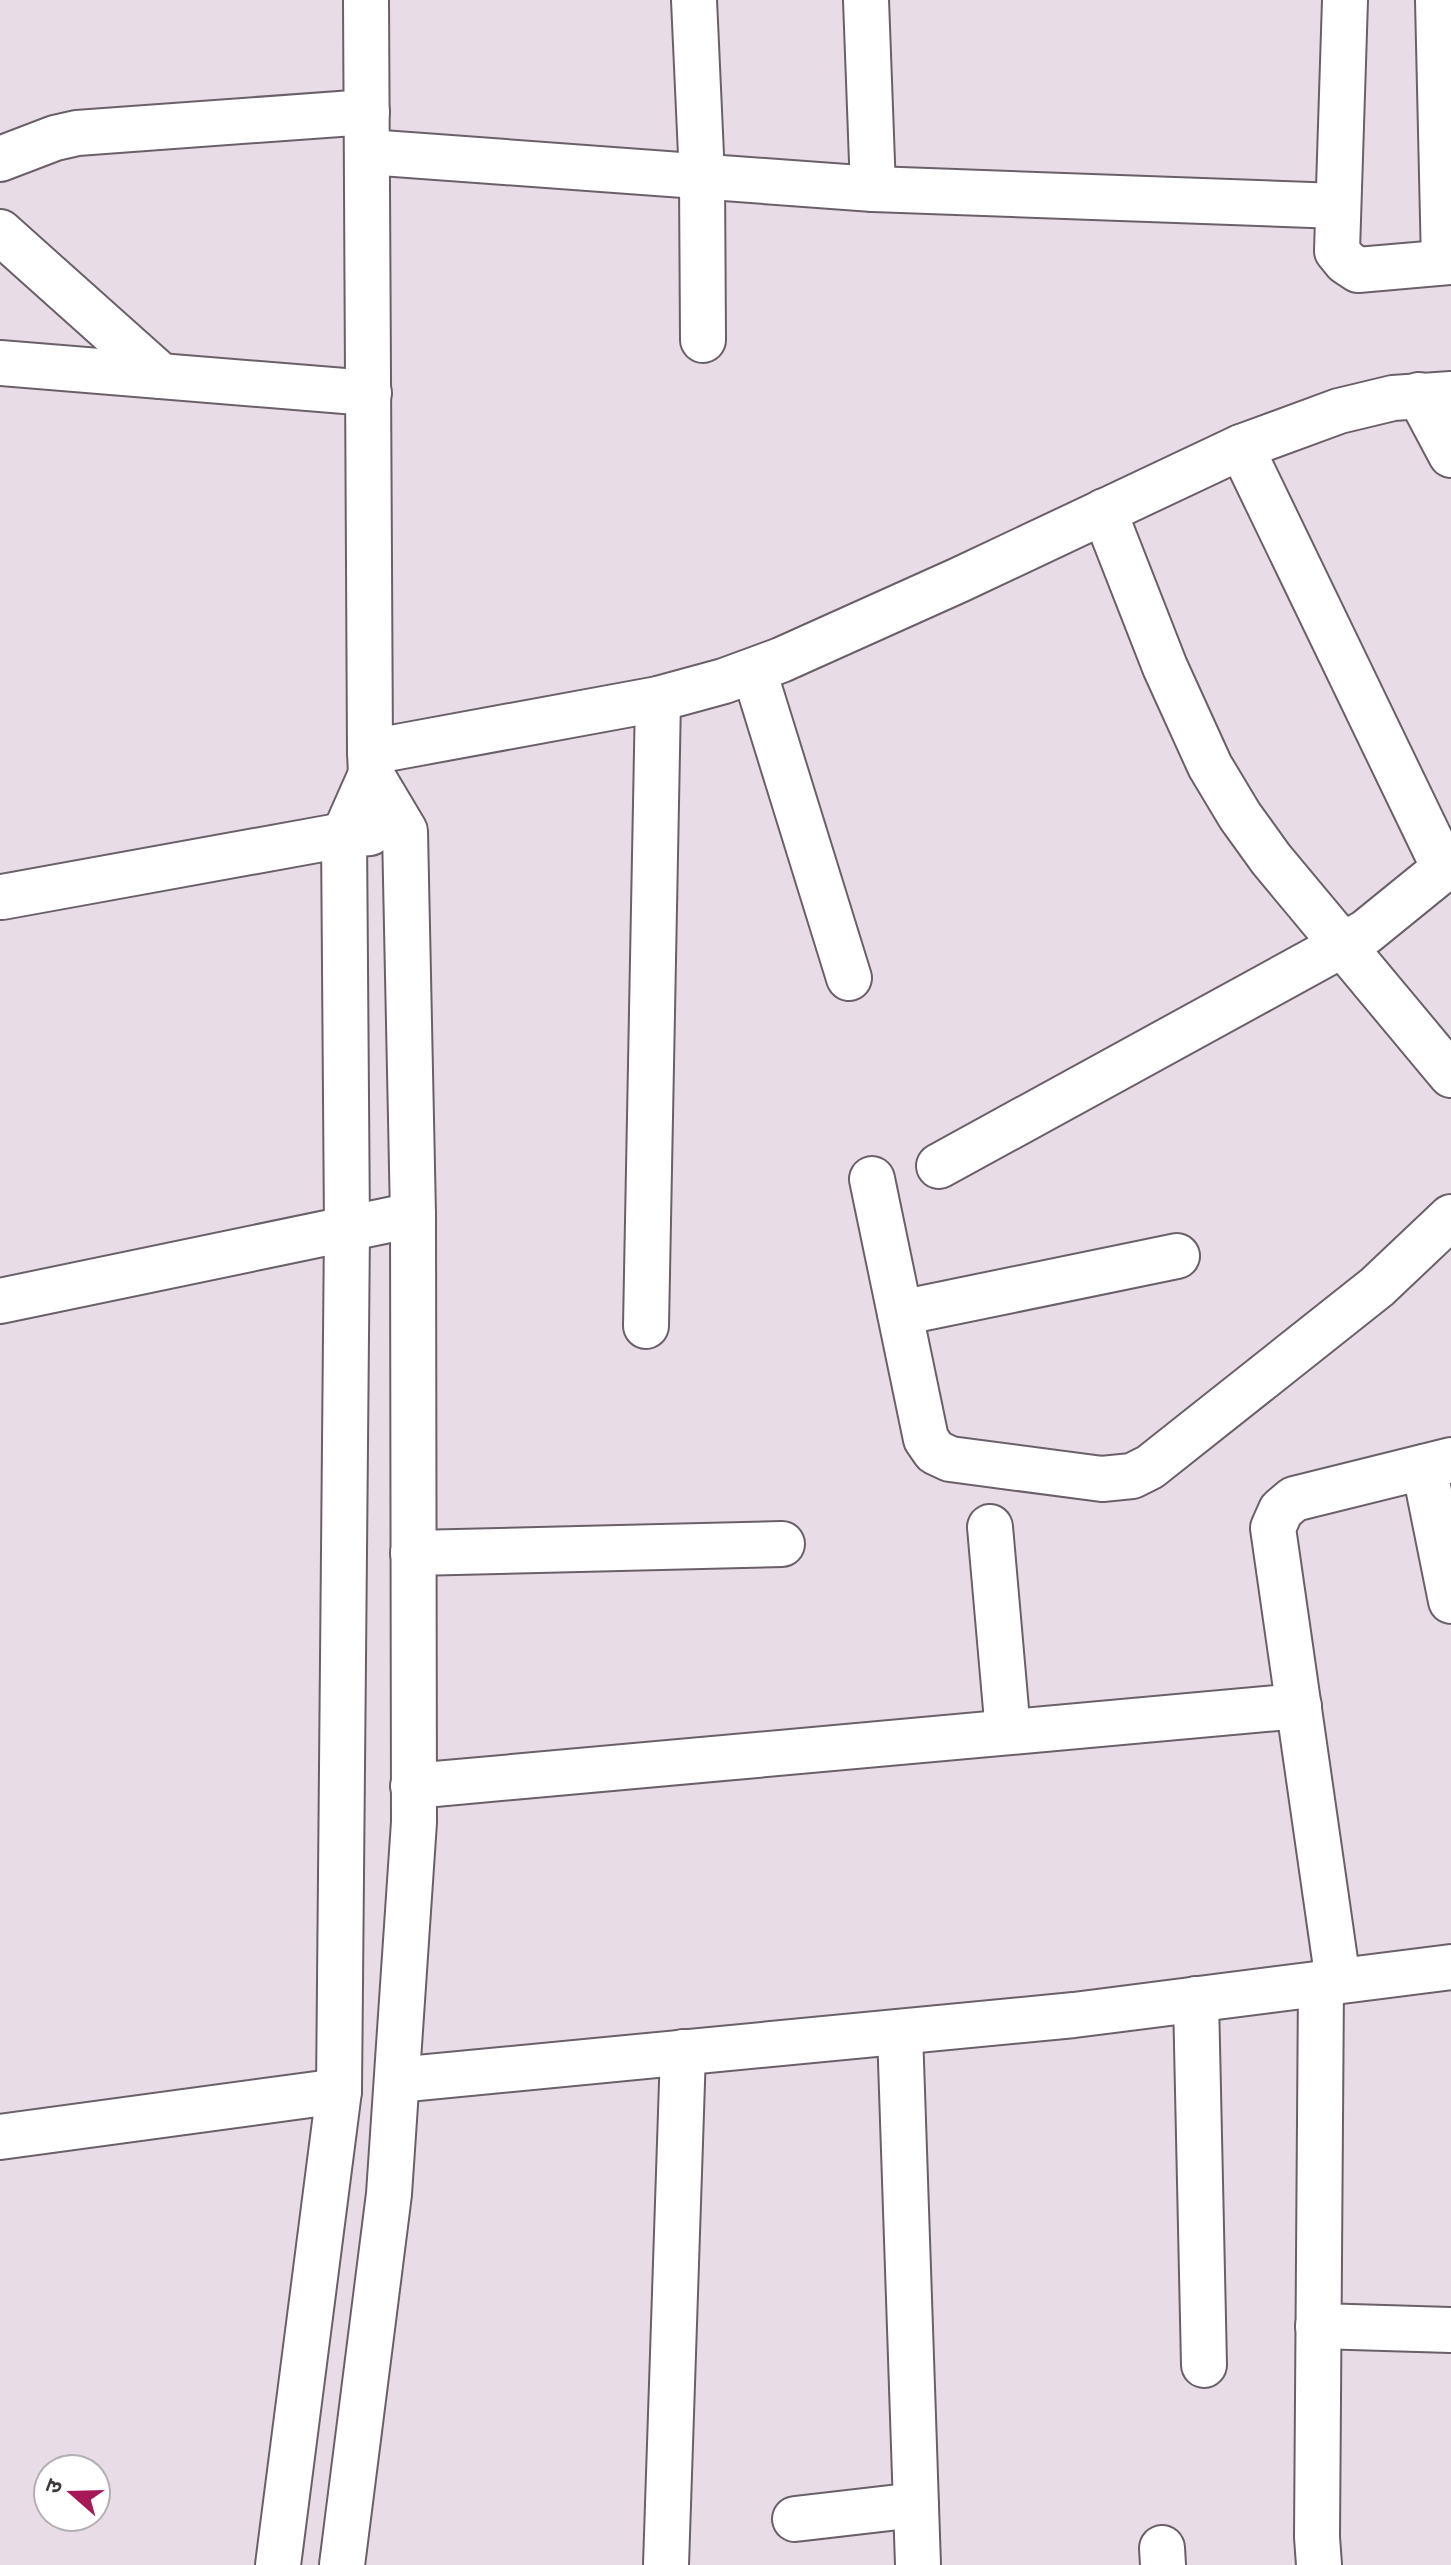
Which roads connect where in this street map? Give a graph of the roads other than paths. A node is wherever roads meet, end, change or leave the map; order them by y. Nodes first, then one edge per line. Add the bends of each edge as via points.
1 (366, 0) edge
2 (694, 0) edge
3 (866, 0) edge
4 (1345, 0) edge
5 (1438, 0) edge
6 (367, 132) junction
7 (0, 159) edge
8 (702, 177) junction
9 (873, 189) junction
10 (1338, 206) junction
11 (0, 232) edge
12 (1448, 262) edge
13 (703, 340) dead end
14 (0, 363) edge
15 (161, 376) junction
16 (369, 393) junction
17 (1435, 394) edge
18 (1241, 447) junction
19 (1451, 455) edge
20 (1104, 511) junction
21 (754, 671) junction
22 (658, 699) junction
23 (371, 763) junction
24 (405, 831) junction
25 (344, 835) junction
26 (1447, 866) edge
27 (2, 897) dead end
28 (1341, 944) junction
29 (849, 978) dead end
30 (1451, 1075) edge
31 (939, 1166) dead end
32 (872, 1179) dead end
33 (413, 1215) junction
34 (1451, 1217) edge
35 (347, 1228) junction
36 (1177, 1256) dead end
37 (0, 1301) edge
38 (900, 1313) junction
39 (646, 1326) dead end
40 (1438, 1464) edge
41 (990, 1527) dead end
42 (782, 1544) dead end
43 (413, 1553) junction
44 (1451, 1601) edge
45 (1299, 1706) junction
46 (1008, 1732) junction
47 (413, 1786) junction
48 (1451, 1967) edge
49 (1330, 1982) junction
50 (1196, 1999) junction
51 (900, 2032) junction
52 (683, 2052) junction
53 (397, 2080) junction
54 (339, 2091) junction
55 (0, 2137) edge
56 (1318, 2326) junction
57 (1451, 2330) edge
58 (1204, 2365) dead end
59 (916, 2505) junction
60 (795, 2519) dead end
61 (278, 2565) edge
62 (342, 2565) edge
63 (666, 2565) edge
64 (918, 2565) edge
65 (1319, 2565) edge

1 - 6 street
2 - 8 street
3 - 9 street
4 - 10 street
5 - 12 street
6 - 7 street via 77,133
6 - 8 street via 479,161
6 - 16 street
8 - 9 street
8 - 13 street
9 - 10 street
10 - 12 street via 1337,251 1358,270
11 - 15 street
14 - 15 street
15 - 16 street
16 - 23 street
17 - 18 street via 1339,411
17 - 19 street
18 - 20 street
18 - 26 street
20 - 21 street
20 - 28 street via 1210,766 1271,859
21 - 22 street
21 - 29 street
22 - 23 street
22 - 39 street
23 - 24 street
23 - 25 street
24 - 25 street
24 - 33 street
25 - 27 street
25 - 35 street
26 - 28 street via 1366,932
28 - 30 street
28 - 31 street
32 - 38 street
33 - 35 street
33 - 43 street
34 - 38 street via 1377,1287 1132,1476 1102,1479 950,1459 935,1452 926,1439
35 - 37 street
35 - 54 street
36 - 38 street
40 - 44 street
40 - 45 street via 1294,1499 1281,1510 1273,1528
41 - 46 street
42 - 43 street
43 - 47 street
45 - 46 street
45 - 49 street
46 - 47 street
47 - 53 street
48 - 49 street
49 - 50 street
49 - 56 street
50 - 51 street
50 - 58 street
51 - 52 street
51 - 59 street
52 - 53 street
52 - 63 street
53 - 62 street via 389,2194
54 - 55 street
54 - 61 street
56 - 57 street
56 - 65 street
59 - 60 street
59 - 64 street

